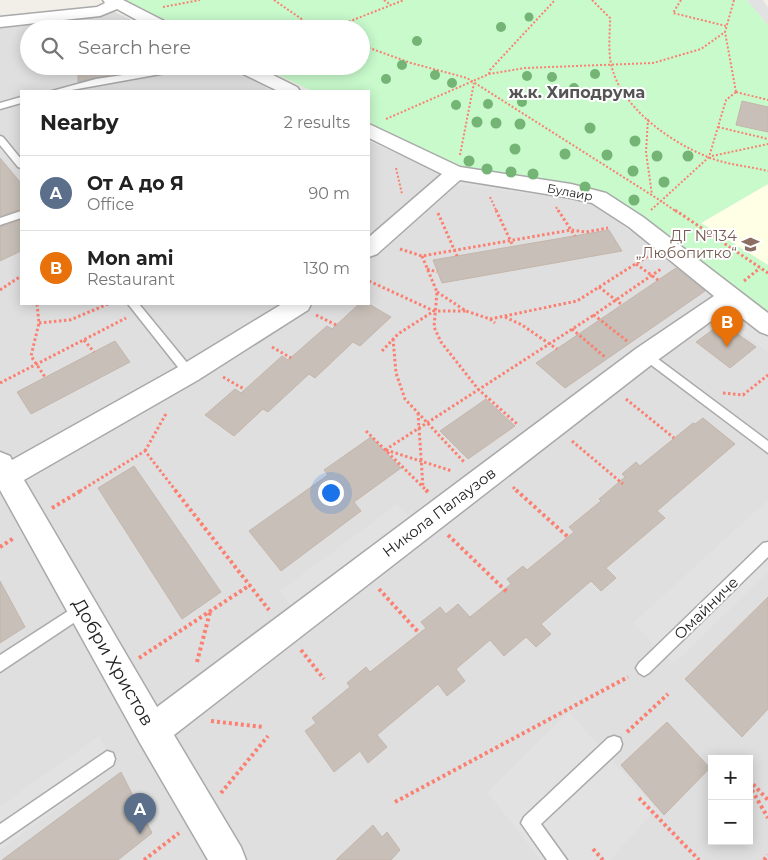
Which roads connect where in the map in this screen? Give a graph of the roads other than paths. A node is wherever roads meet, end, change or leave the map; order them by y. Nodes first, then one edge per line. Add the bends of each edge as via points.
1 (114, 2) edge
2 (149, 20) edge
3 (0, 22) edge
4 (142, 75) edge
5 (259, 75) edge
6 (60, 90) edge
7 (289, 90) edge
8 (20, 100) edge
9 (0, 106) edge
10 (373, 126) edge
11 (0, 140) edge
12 (416, 155) junction
13 (20, 164) edge
14 (456, 173) junction
15 (430, 197) junction
16 (20, 214) edge
17 (0, 222) edge
18 (370, 248) edge
19 (730, 296) junction
20 (298, 305) edge
21 (136, 308) edge
22 (768, 326) edge
23 (646, 355) junction
24 (189, 373) junction
25 (768, 448) edge
26 (3, 470) edge
27 (768, 548) edge
28 (82, 609) junction
29 (0, 664) edge
30 (644, 668) road end
31 (170, 718) junction
32 (614, 744) road end
33 (107, 759) dead end
34 (0, 834) edge
35 (228, 860) edge
36 (558, 860) edge

1 - 2 street
1 - 3 street via 100,11
4 - 6 lane
5 - 7 street
8 - 9 lane
10 - 12 street, Булаир
11 - 13 lane
12 - 14 street, Булаир
12 - 15 street
14 - 15 street
14 - 19 street, Булаир via 599,198 636,222
15 - 18 street
16 - 17 lane
19 - 22 street, Булаир
19 - 23 street, Никола Палаузов
20 - 24 street
21 - 24 lane
23 - 25 lane
23 - 31 street, Никола Палаузов
24 - 26 street
26 - 28 street, Добри Христов
27 - 30 lane, Омайниче
28 - 29 lane
28 - 31 street, Добри Христов via 118,672
31 - 35 street, Добри Христов via 202,816
32 - 36 lane via 530,823
33 - 34 lane

